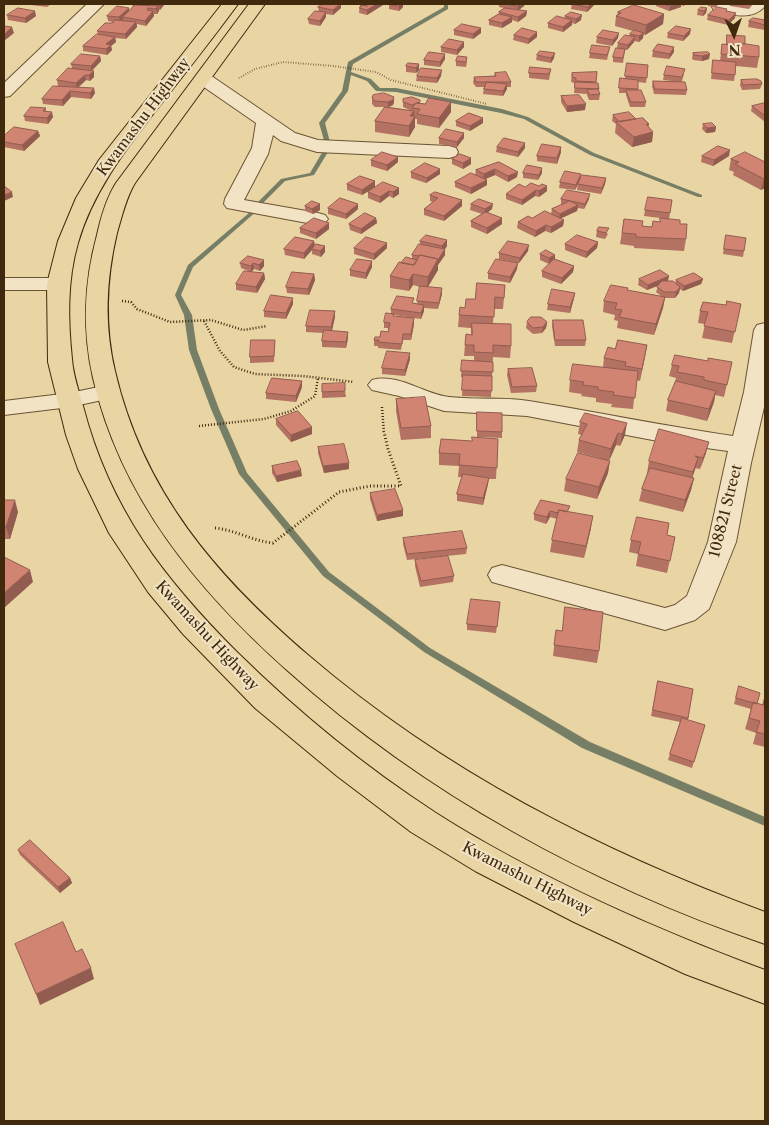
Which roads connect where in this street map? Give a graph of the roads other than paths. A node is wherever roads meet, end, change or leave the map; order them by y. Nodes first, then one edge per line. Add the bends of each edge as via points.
1 (96, 4) edge
2 (230, 4) edge
3 (257, 4) edge
4 (760, 4) edge
5 (720, 7) edge
6 (204, 79) junction
7 (4, 92) edge
8 (266, 120) junction
9 (449, 152) dead end
10 (318, 219) edge
11 (4, 284) edge
12 (58, 284) junction
13 (765, 330) edge
14 (380, 385) road end
15 (108, 392) junction
16 (761, 393) edge
17 (70, 400) junction
18 (4, 408) edge
19 (742, 445) junction
20 (502, 576) dead end
21 (765, 928) edge
22 (765, 988) edge

1 - 7 street
2 - 12 main road, Kwamashu Highway via 108,160 86,198 68,241
3 - 6 main road, Kwamashu Highway
4 - 5 street via 748,11
6 - 8 street
6 - 15 main road, Kwamashu Highway via 119,193 96,289 100,355
8 - 9 street via 288,137 317,146
8 - 10 street via 262,147 234,198 234,204
11 - 12 street
12 - 17 main road, Kwamashu Highway via 60,362
13 - 16 street, 108821 Street
14 - 19 street via 444,404 527,408 663,434
15 - 17 street
15 - 21 main road, Kwamashu Highway via 121,436 140,476 185,548 247,617 303,670 440,773 533,826 648,881
16 - 19 street, 108821 Street
17 - 18 street
17 - 22 main road, Kwamashu Highway via 78,435 91,469 122,533 158,586 266,700 423,822 487,861 698,962
19 - 20 street, 108821 Street via 722,542 699,602 685,614 665,619

